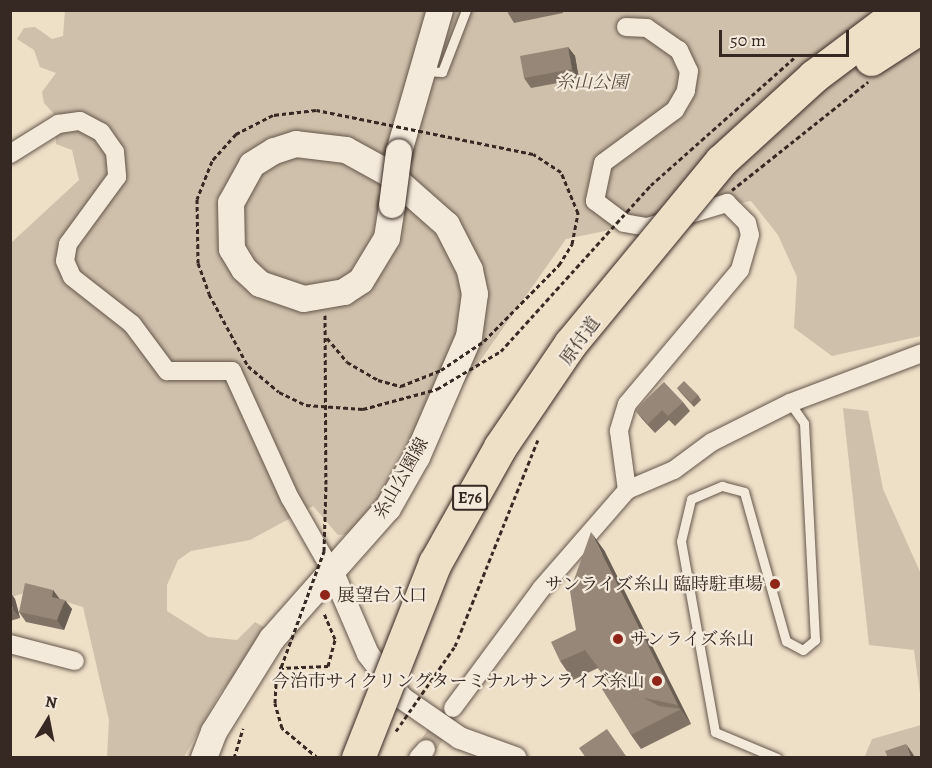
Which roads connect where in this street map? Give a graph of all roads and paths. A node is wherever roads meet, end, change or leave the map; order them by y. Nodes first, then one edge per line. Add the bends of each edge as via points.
1 (440, 10) edge
2 (466, 10) edge
3 (902, 10) edge
4 (921, 26) edge
5 (626, 27) dead end
6 (420, 69) junction
7 (870, 80) dead end
8 (10, 154) edge
9 (723, 199) dead end
10 (632, 265) junction
11 (557, 295) dead end
12 (921, 353) edge
13 (790, 403) junction
14 (542, 430) dead end
15 (627, 490) junction
16 (334, 575) junction
17 (10, 644) edge
18 (75, 662) dead end
19 (273, 669) dead end
20 (453, 708) tunnel mouth
21 (243, 720) dead end
22 (392, 736) dead end
23 (204, 758) edge
24 (234, 758) edge
25 (318, 758) edge
26 (358, 758) edge
27 (515, 758) edge
28 (777, 758) edge

1 - 6 main road, 糸山公園線
2 - 6 lane via 442,72
3 - 10 highway, E76, bridge via 766,118 681,205
4 - 10 highway, E76, bridge via 780,126
5 - 15 street via 647,28 679,50 689,70 686,91 675,110 603,163 595,201 603,212 624,223 647,227 727,203 747,223 750,235 740,270 627,404 619,431
6 - 16 main road, 糸山公園線, bridge via 399,152 392,205 387,238 361,281 344,292 304,299 260,284 244,269 232,249 231,203 252,165 274,151 296,144 346,150 425,201 447,225 470,270 475,294 469,337 417,457 388,508
7 - 9 path, bridge
8 - 16 street via 58,124 80,121 101,132 115,152 117,177 68,244 65,261 72,277 132,324 167,371 232,371 290,498
10 - 26 highway, E76, bridge via 534,395 471,497 406,627
11 - 25 path, bridge via 501,351 437,389 394,403 338,411 279,392 248,366 198,263 195,220 202,181 223,147 252,124 291,110 316,110 533,154 561,172 578,213 572,244 559,265 484,341 441,370 401,386 378,380 347,362 327,338 326,484 324,551 276,681 275,703 282,728
12 - 13 street
13 - 15 street via 712,442 674,471
13 - 28 lane via 804,423 814,640 803,650 786,641 744,492 722,486 691,499 681,541 716,732
14 - 22 path, bridge via 454,646 436,681
15 - 20 street via 541,588
16 - 19 path via 324,615 335,639 333,658 318,669
16 - 23 main road, 糸山公園線 via 272,639 214,732
16 - 27 street via 368,654 402,698 460,738
17 - 18 street
21 - 24 path

